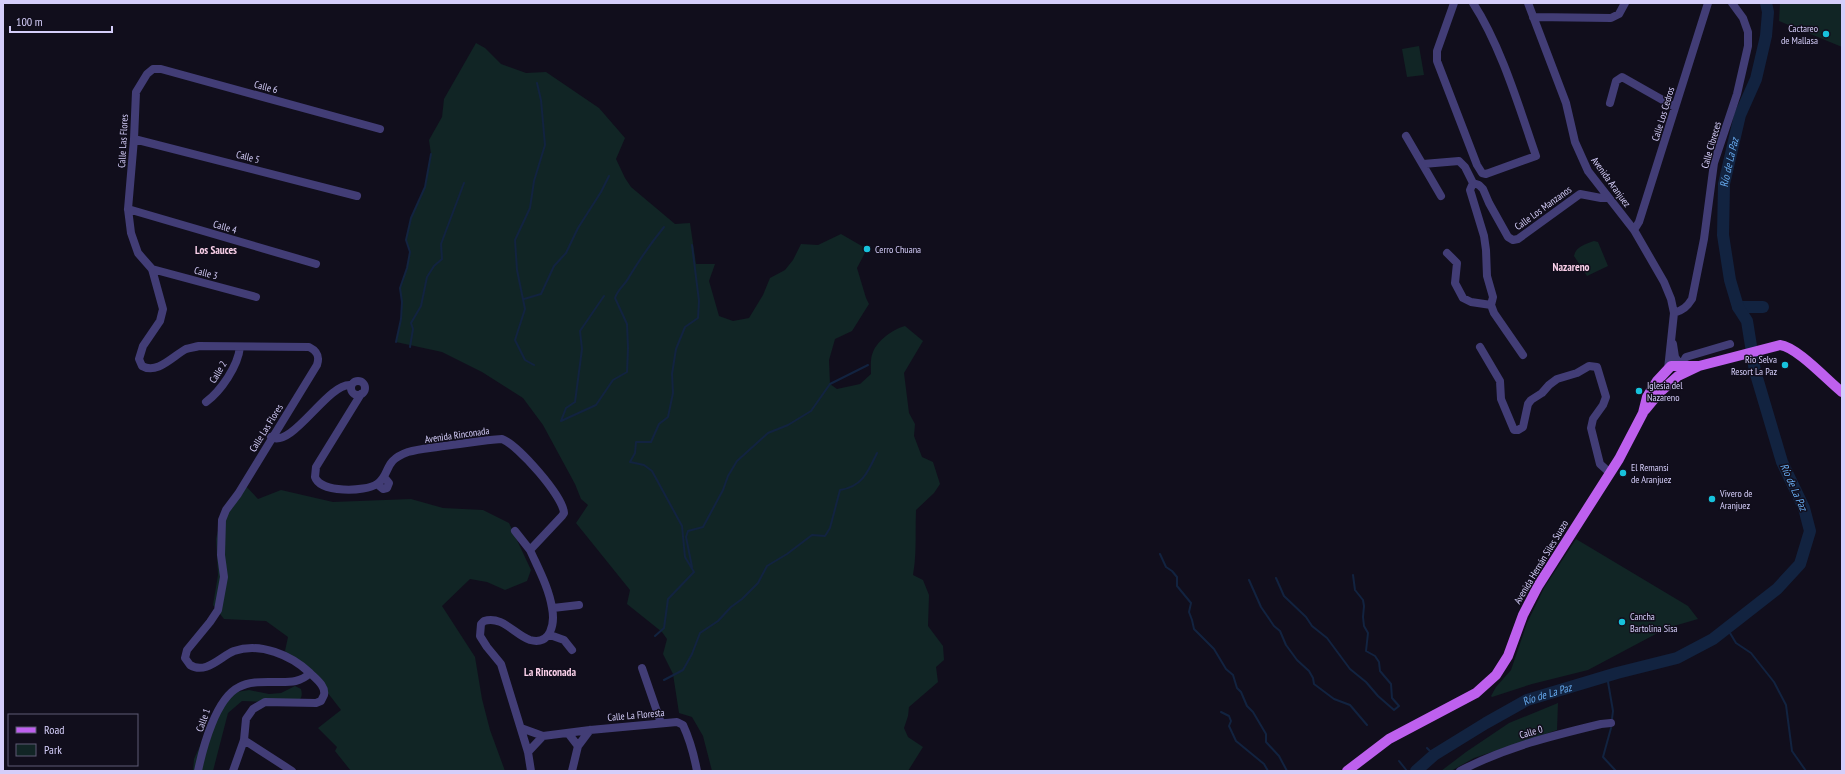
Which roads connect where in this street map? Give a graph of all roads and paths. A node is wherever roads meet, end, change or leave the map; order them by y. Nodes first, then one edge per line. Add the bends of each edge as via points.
1 (1454, 3) edge
2 (1473, 3) edge
3 (1528, 3) edge
4 (1625, 3) edge
5 (1708, 3) edge
6 (1732, 3) edge
7 (1533, 17) junction
8 (147, 74) joint
9 (1610, 104) dead end
10 (1676, 107) junction
11 (380, 129) dead end
12 (1406, 136) dead end
13 (134, 139) junction
14 (1423, 164) junction
15 (1473, 183) junction
16 (357, 196) dead end
17 (1441, 196) dead end
18 (1609, 198) junction
19 (128, 209) junction
20 (1634, 230) junction
21 (1447, 253) dead end
22 (316, 264) dead end
23 (152, 269) junction
24 (256, 297) dead end
25 (1491, 305) junction
26 (1674, 313) junction
27 (1672, 337) junction
28 (1730, 344) dead end
29 (240, 347) junction
30 (1480, 347) dead end
31 (1523, 355) dead end
32 (1699, 366) junction
33 (1674, 367) junction
34 (1676, 377) junction
35 (1842, 392) edge
36 (206, 402) dead end
37 (1643, 413) junction
38 (271, 438) junction
39 (1610, 473) junction
40 (516, 532) dead end
41 (530, 550) junction
42 (579, 605) dead end
43 (553, 608) junction
44 (550, 635) junction
45 (572, 650) dead end
46 (642, 668) dead end
47 (310, 673) junction
48 (660, 723) junction
49 (1612, 723) dead end
50 (521, 728) junction
51 (590, 730) junction
52 (568, 733) junction
53 (543, 736) junction
54 (244, 740) junction
55 (578, 746) junction
56 (528, 752) junction
57 (198, 771) edge
58 (233, 771) edge
59 (292, 771) edge
60 (531, 771) edge
61 (572, 771) edge
62 (697, 771) edge
63 (1346, 771) edge
64 (1460, 771) edge

1 - 2 street via 1437,51 1437,61 1472,151 1482,173 1486,174 1536,156 1508,78
3 - 7 street, Avenida Aranjuez
4 - 7 street via 1619,14 1611,18
5 - 10 street, Calle Los Cedros
6 - 26 street, Calle Cibreces via 1743,18 1748,32 1748,46 1737,94 1714,162 1704,239 1692,299 1688,306
7 - 18 street, Avenida Aranjuez via 1566,103 1579,152 1588,171
8 - 11 street, Calle 6 via 153,69 181,74
8 - 13 street, Calle Las Flores via 136,92
9 - 10 street via 1616,81 1622,77
10 - 20 street, Calle Los Cedros via 1639,222
12 - 14 street
13 - 16 street, Calle 5
13 - 19 street, Calle Las Flores
14 - 15 street via 1459,162 1465,167
14 - 17 street
15 - 18 street, Calle Los Manzanos via 1483,189 1508,237 1513,240 1518,239 1580,194
15 - 25 street via 1470,190 1486,250 1493,297
18 - 20 street, Avenida Aranjuez
19 - 22 street, Calle 4
19 - 23 street, Calle Las Flores via 131,233 138,253
20 - 26 street, Avenida Aranjuez via 1664,282
21 - 25 street via 1457,263 1455,283 1463,298
23 - 24 street, Calle 3
23 - 29 street, Calle Las Flores via 163,309 160,321 142,346 139,359 142,366 154,369 187,349 199,346
25 - 31 street
26 - 27 street, Avenida Aranjuez
27 - 33 street, Avenida Aranjuez
27 - 33 street via 1676,357
28 - 33 street via 1686,357
29 - 36 street, Calle 2 via 236,361 216,395
29 - 38 street, Calle Las Flores via 309,347 318,355 317,365
30 - 39 street via 1500,381 1501,399 1514,430 1523,427 1531,400 1557,379 1589,366 1597,367 1606,397 1591,428 1600,464
32 - 33 main road
32 - 34 main road
32 - 35 main road via 1771,346 1787,346
33 - 34 main road via 1667,374
33 - 37 main road, Avenida Hernán Siles Suazo via 1657,381 1647,397
34 - 37 main road, Avenida Hernán Siles Suazo
37 - 39 main road, Avenida Hernán Siles Suazo
38 - 41 street, Avenida Rinconada via 280,438 293,432 341,388 355,393 316,467 315,477 320,485 329,488 350,489 377,484 382,489 388,488 389,482 384,477 387,467 391,461 407,452 488,440 508,441 543,477 564,510 562,516
38 - 47 street, Calle Las Flores via 222,520 221,555 224,577 218,610 187,650 185,660 190,666 198,668 218,662 232,652 256,649 277,652
39 - 63 main road, Avenida Hernán Siles Suazo via 1538,586 1523,615 1508,656 1496,675 1469,697 1389,739
40 - 41 street
41 - 43 street
42 - 43 street
43 - 44 street
44 - 45 street via 564,640
44 - 50 street via 542,640 529,640 496,620 489,619 481,624 480,636 501,664
46 - 48 street
47 - 54 street, Calle Las Flores via 324,689 324,695 320,700 316,703 265,702 258,705 246,719
47 - 57 street, Calle 1 via 300,681 248,684 233,691 218,708
48 - 51 street, Calle La Floresta
48 - 62 street, Calle La Floresta via 677,722 684,725 694,753
49 - 64 street, Calle 0 via 1526,743
50 - 53 street
50 - 56 street
51 - 52 street, Calle La Floresta
51 - 55 street
52 - 53 street, Calle La Floresta
52 - 55 street
53 - 56 street
54 - 58 street
54 - 59 street
55 - 61 street
56 - 60 street

